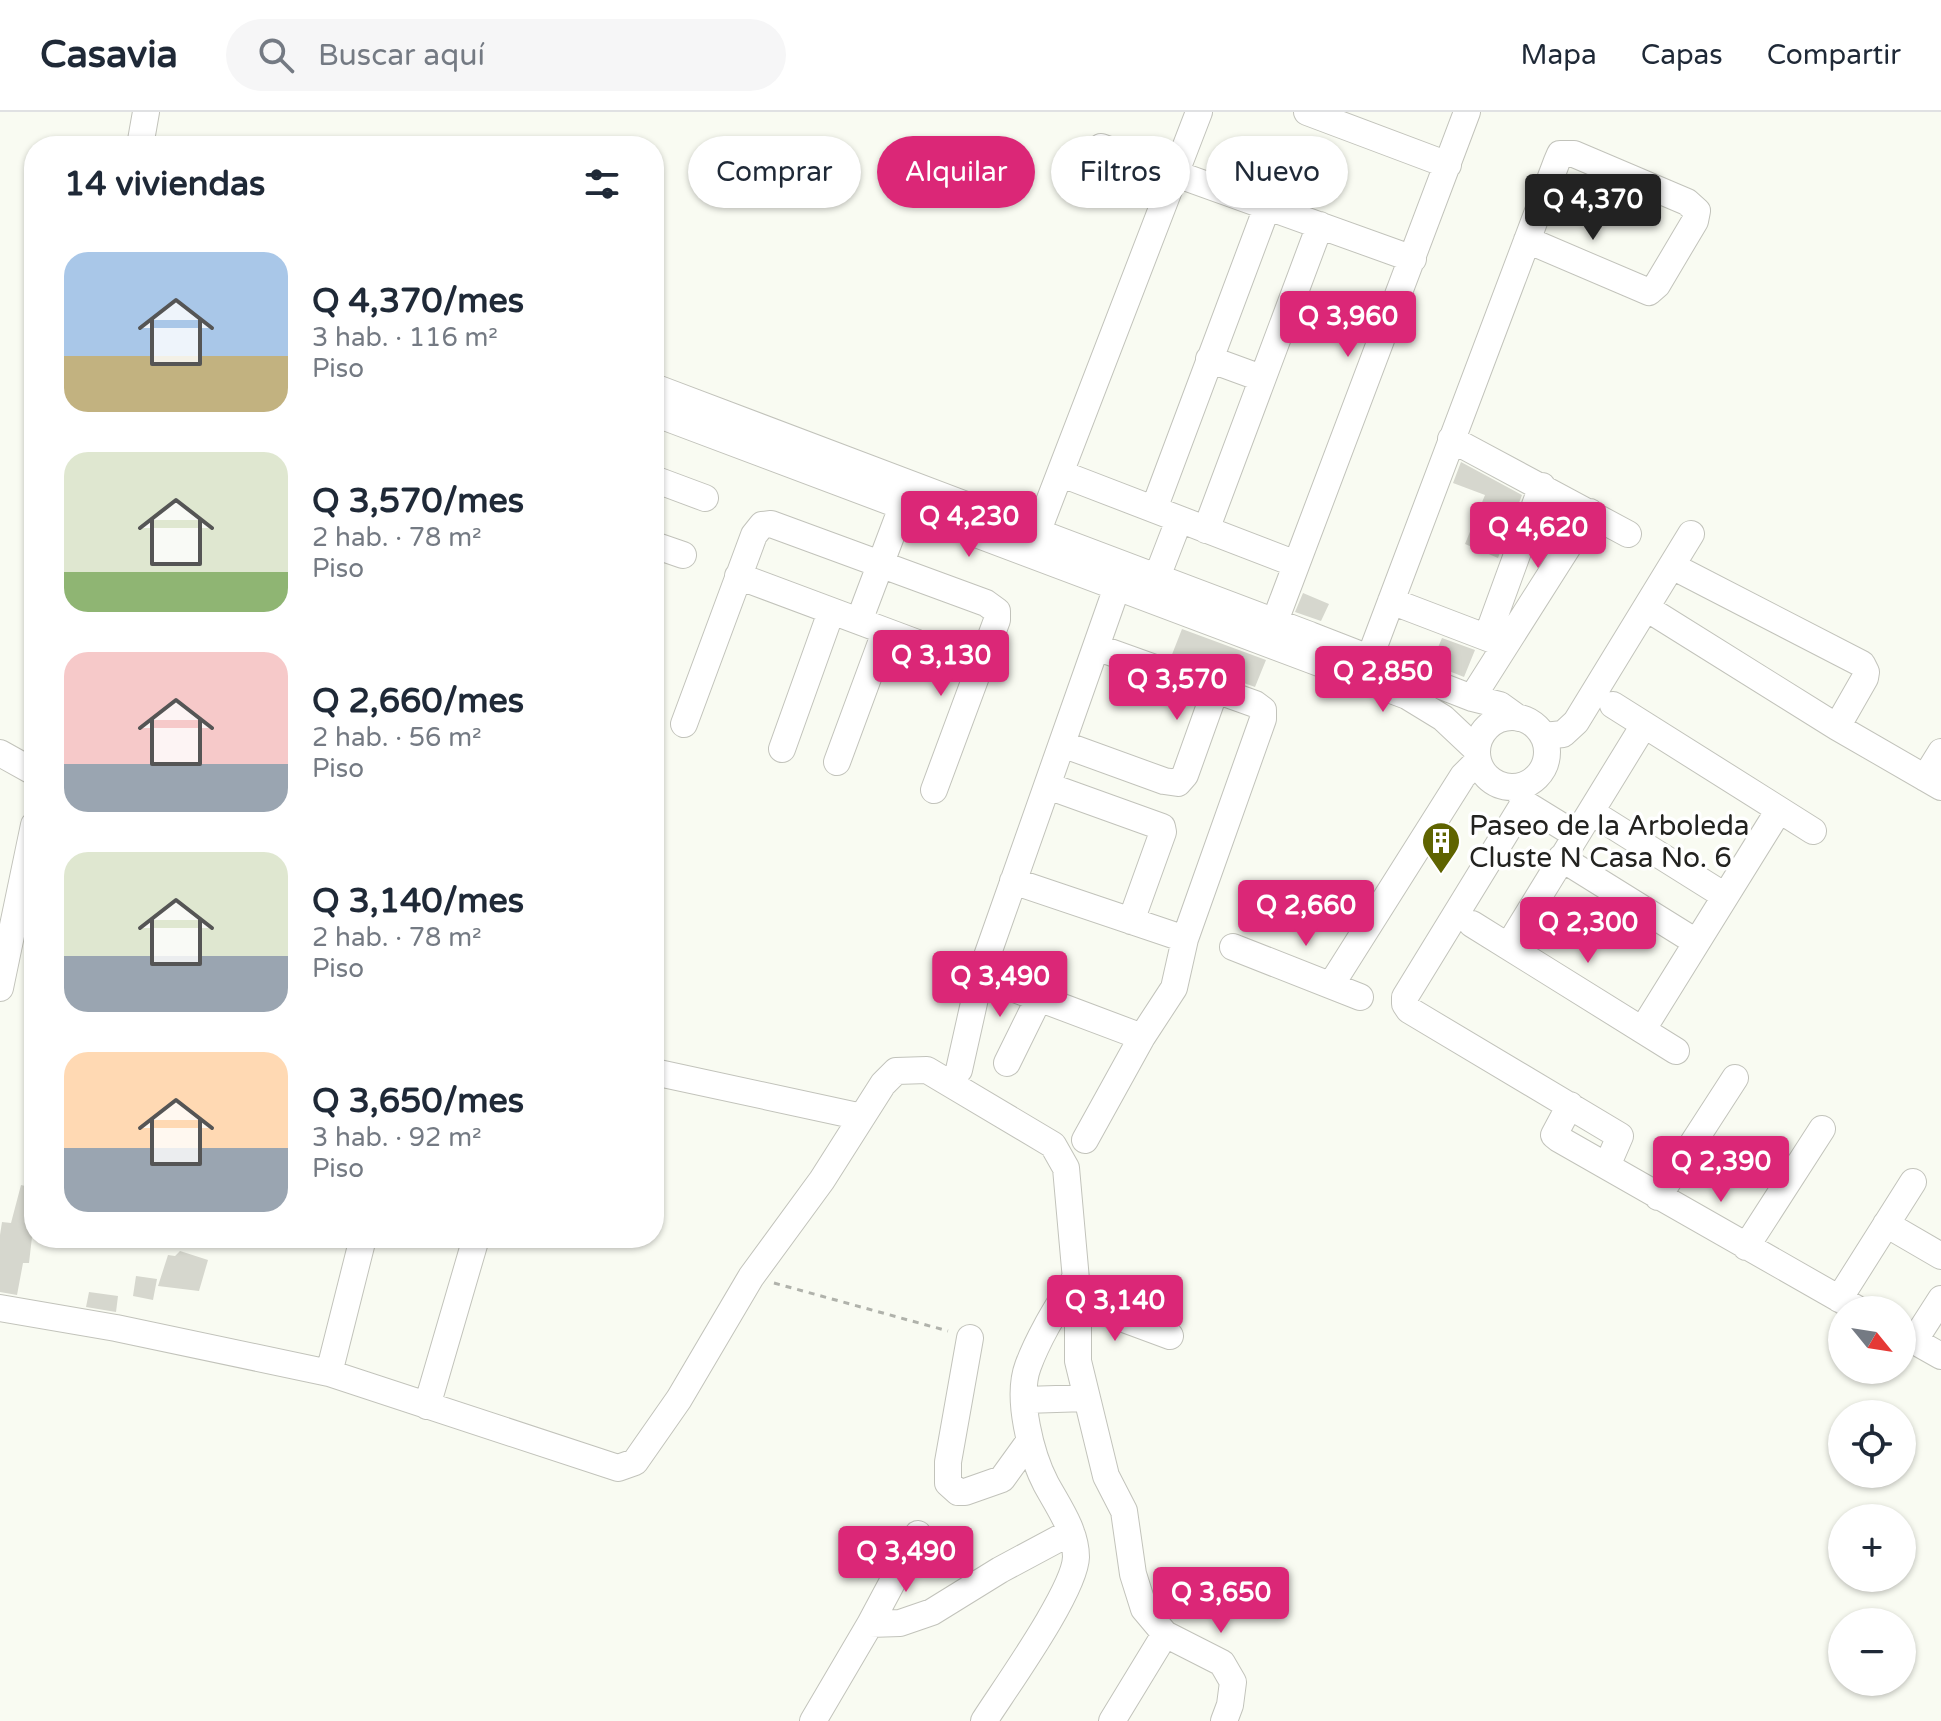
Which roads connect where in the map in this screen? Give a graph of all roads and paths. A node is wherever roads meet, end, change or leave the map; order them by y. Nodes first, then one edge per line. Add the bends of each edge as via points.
1 (146, 112) edge
2 (1199, 112) edge
3 (1307, 112) edge
4 (1467, 112) edge
5 (142, 136) edge
6 (1190, 136) edge
7 (1448, 165) junction
8 (1162, 208) edge
9 (1267, 208) edge
10 (1270, 208) edge
11 (1320, 225) junction
12 (1527, 240) junction
13 (1413, 259) junction
14 (1209, 359) junction
15 (1261, 378) junction
16 (664, 391) edge
17 (664, 417) edge
18 (1451, 439) junction
19 (1062, 474) junction
20 (664, 483) edge
21 (1542, 486) junction
22 (705, 498) dead end
23 (902, 507) junction
24 (1154, 509) junction
25 (1590, 512) junction
26 (1179, 520) junction
27 (1206, 530) junction
28 (1628, 534) dead end
29 (1691, 534) dead end
30 (1034, 543) junction
31 (664, 548) edge
32 (683, 555) dead end
33 (881, 563) junction
34 (1296, 564) junction
35 (1674, 567) junction
36 (738, 576) junction
37 (1117, 587) junction
38 (1155, 589) junction
39 (1391, 601) junction
40 (1648, 609) junction
41 (831, 612) junction
42 (859, 621) junction
43 (1275, 621) junction
44 (885, 632) junction
45 (1495, 641) junction
46 (1306, 646) junction
47 (1096, 647) junction
48 (1370, 657) junction
49 (979, 666) junction
50 (1215, 691) junction
51 (1472, 698) junction
52 (1613, 705) dead end
53 (1518, 718) junction
54 (684, 724) dead end
55 (1644, 725) junction
56 (1837, 727) junction
57 (1544, 736) junction
58 (1062, 744) junction
59 (782, 749) dead end
60 (1941, 752) edge
61 (0, 753) edge
62 (1478, 756) junction
63 (837, 762) dead end
64 (24, 766) edge
65 (1933, 782) edge
66 (1048, 786) junction
67 (934, 790) dead end
68 (1521, 795) junction
69 (1779, 810) junction
70 (1591, 812) junction
71 (1813, 831) dead end
72 (1576, 835) junction
73 (1561, 858) junction
74 (24, 873) edge
75 (1013, 881) junction
76 (1725, 896) junction
77 (1131, 921) junction
78 (1472, 924) dead end
79 (1185, 939) junction
80 (1696, 942) junction
81 (1509, 945) junction
82 (1233, 947) dead end
83 (980, 976) junction
84 (1331, 985) junction
85 (0, 988) edge
86 (1360, 997) dead end
87 (1039, 998) junction
88 (1643, 1029) junction
89 (1142, 1037) junction
90 (1676, 1051) dead end
91 (1007, 1063) dead end
92 (959, 1070) dead end
93 (664, 1074) edge
94 (1735, 1078) dead end
95 (862, 1117) junction
96 (1822, 1129) dead end
97 (1085, 1140) dead end
98 (1913, 1182) dead end
99 (1658, 1197) junction
100 (1886, 1224) junction
101 (1746, 1247) junction
102 (360, 1248) edge
103 (473, 1248) edge
104 (1941, 1256) edge
105 (751, 1277) junction
106 (1076, 1291) junction
107 (1833, 1296) edge
108 (1853, 1296) edge
109 (1941, 1299) edge
110 (0, 1308) edge
111 (1916, 1329) edge
112 (1170, 1336) dead end
113 (970, 1338) joint
114 (1916, 1342) edge
115 (1941, 1356) edge
116 (329, 1373) junction
117 (1087, 1398) junction
118 (1025, 1400) junction
119 (427, 1406) junction
120 (1028, 1443) junction
121 (1071, 1532) junction
122 (918, 1534) dead end
123 (870, 1624) junction
124 (1165, 1634) junction
125 (813, 1721) edge
126 (984, 1721) edge
127 (1112, 1721) edge
128 (1224, 1721) edge

1 - 5 street
2 - 6 street
3 - 7 street
4 - 7 street
7 - 13 street
8 - 19 street
9 - 14 street
10 - 11 street
11 - 13 street
11 - 15 street
12 - 12 street via 1649,292 1697,211 1687,202 1563,153
12 - 18 street
13 - 34 street
14 - 15 street
14 - 24 street
15 - 27 street
16 - 30 street
17 - 23 street
18 - 21 street
18 - 39 street
19 - 24 street
19 - 30 street
20 - 22 street
21 - 25 street
21 - 45 street
23 - 30 street
23 - 33 street
24 - 26 street
25 - 28 street
25 - 45 street
26 - 27 street
26 - 38 street
27 - 34 street
29 - 35 street
30 - 37 street
30 - 38 street
31 - 32 street
33 - 36 street via 766,524 754,535
33 - 42 street
33 - 49 street via 995,608 997,620
34 - 43 street
35 - 40 street
35 - 56 street via 1862,664 1865,678
36 - 41 street
36 - 54 street
37 - 38 street
37 - 47 street
38 - 43 street
38 - 46 street
39 - 45 street
39 - 48 street
40 - 56 street
40 - 57 street via 1571,729
41 - 42 street
41 - 59 street
42 - 44 street
43 - 46 street
44 - 49 street
44 - 63 street
45 - 51 street
46 - 48 street
46 - 62 street via 1419,701
47 - 50 street
47 - 58 street
48 - 51 street
49 - 67 street
50 - 58 street via 1178,783
50 - 79 street via 1255,704 1263,710 1263,719
51 - 53 street via 1500,705
52 - 55 street
53 - 57 street
53 - 62 street via 1496,721 1480,738
55 - 69 street
55 - 70 street
56 - 65 street
57 - 68 street via 1544,768
58 - 66 street
60 - 65 street
61 - 64 street
62 - 68 street via 1489,779
62 - 84 street
66 - 75 street
66 - 77 street via 1162,827
68 - 72 street
68 - 99 street via 1405,1004 1620,1136 1607,1166
69 - 71 street
69 - 76 street
70 - 72 street
70 - 76 street
72 - 73 street
73 - 80 street
73 - 81 street
74 - 85 street
75 - 77 street
75 - 83 street
76 - 80 street
77 - 79 street
78 - 81 street
79 - 89 street via 1174,988
80 - 88 street
81 - 88 street
82 - 84 street
83 - 87 street
83 - 92 street
84 - 86 street
87 - 89 street
87 - 91 street
88 - 90 street
89 - 97 street
93 - 95 street
94 - 99 street
95 - 105 street
95 - 106 street via 896,1071 927,1070 1053,1145 1066,1168
96 - 101 street
98 - 100 street
99 - 101 street
100 - 104 street
100 - 108 street
101 - 107 street
102 - 116 street
103 - 119 street
105 - 113 path
105 - 119 street via 679,1399 627,1466 618,1468
106 - 112 street
106 - 117 street via 1078,1361
106 - 118 street via 1048,1323 1026,1369
109 - 111 street
110 - 116 street
113 - 120 street via 948,1483 965,1492 1002,1479
114 - 115 street
116 - 119 street
117 - 118 street
117 - 124 street via 1106,1476 1124,1511 1144,1609
118 - 120 street
120 - 121 street
121 - 123 street via 932,1612 900,1623
121 - 126 street via 1076,1556 1062,1597
122 - 123 street
123 - 125 street
124 - 127 street
124 - 128 street via 1222,1663 1233,1682

